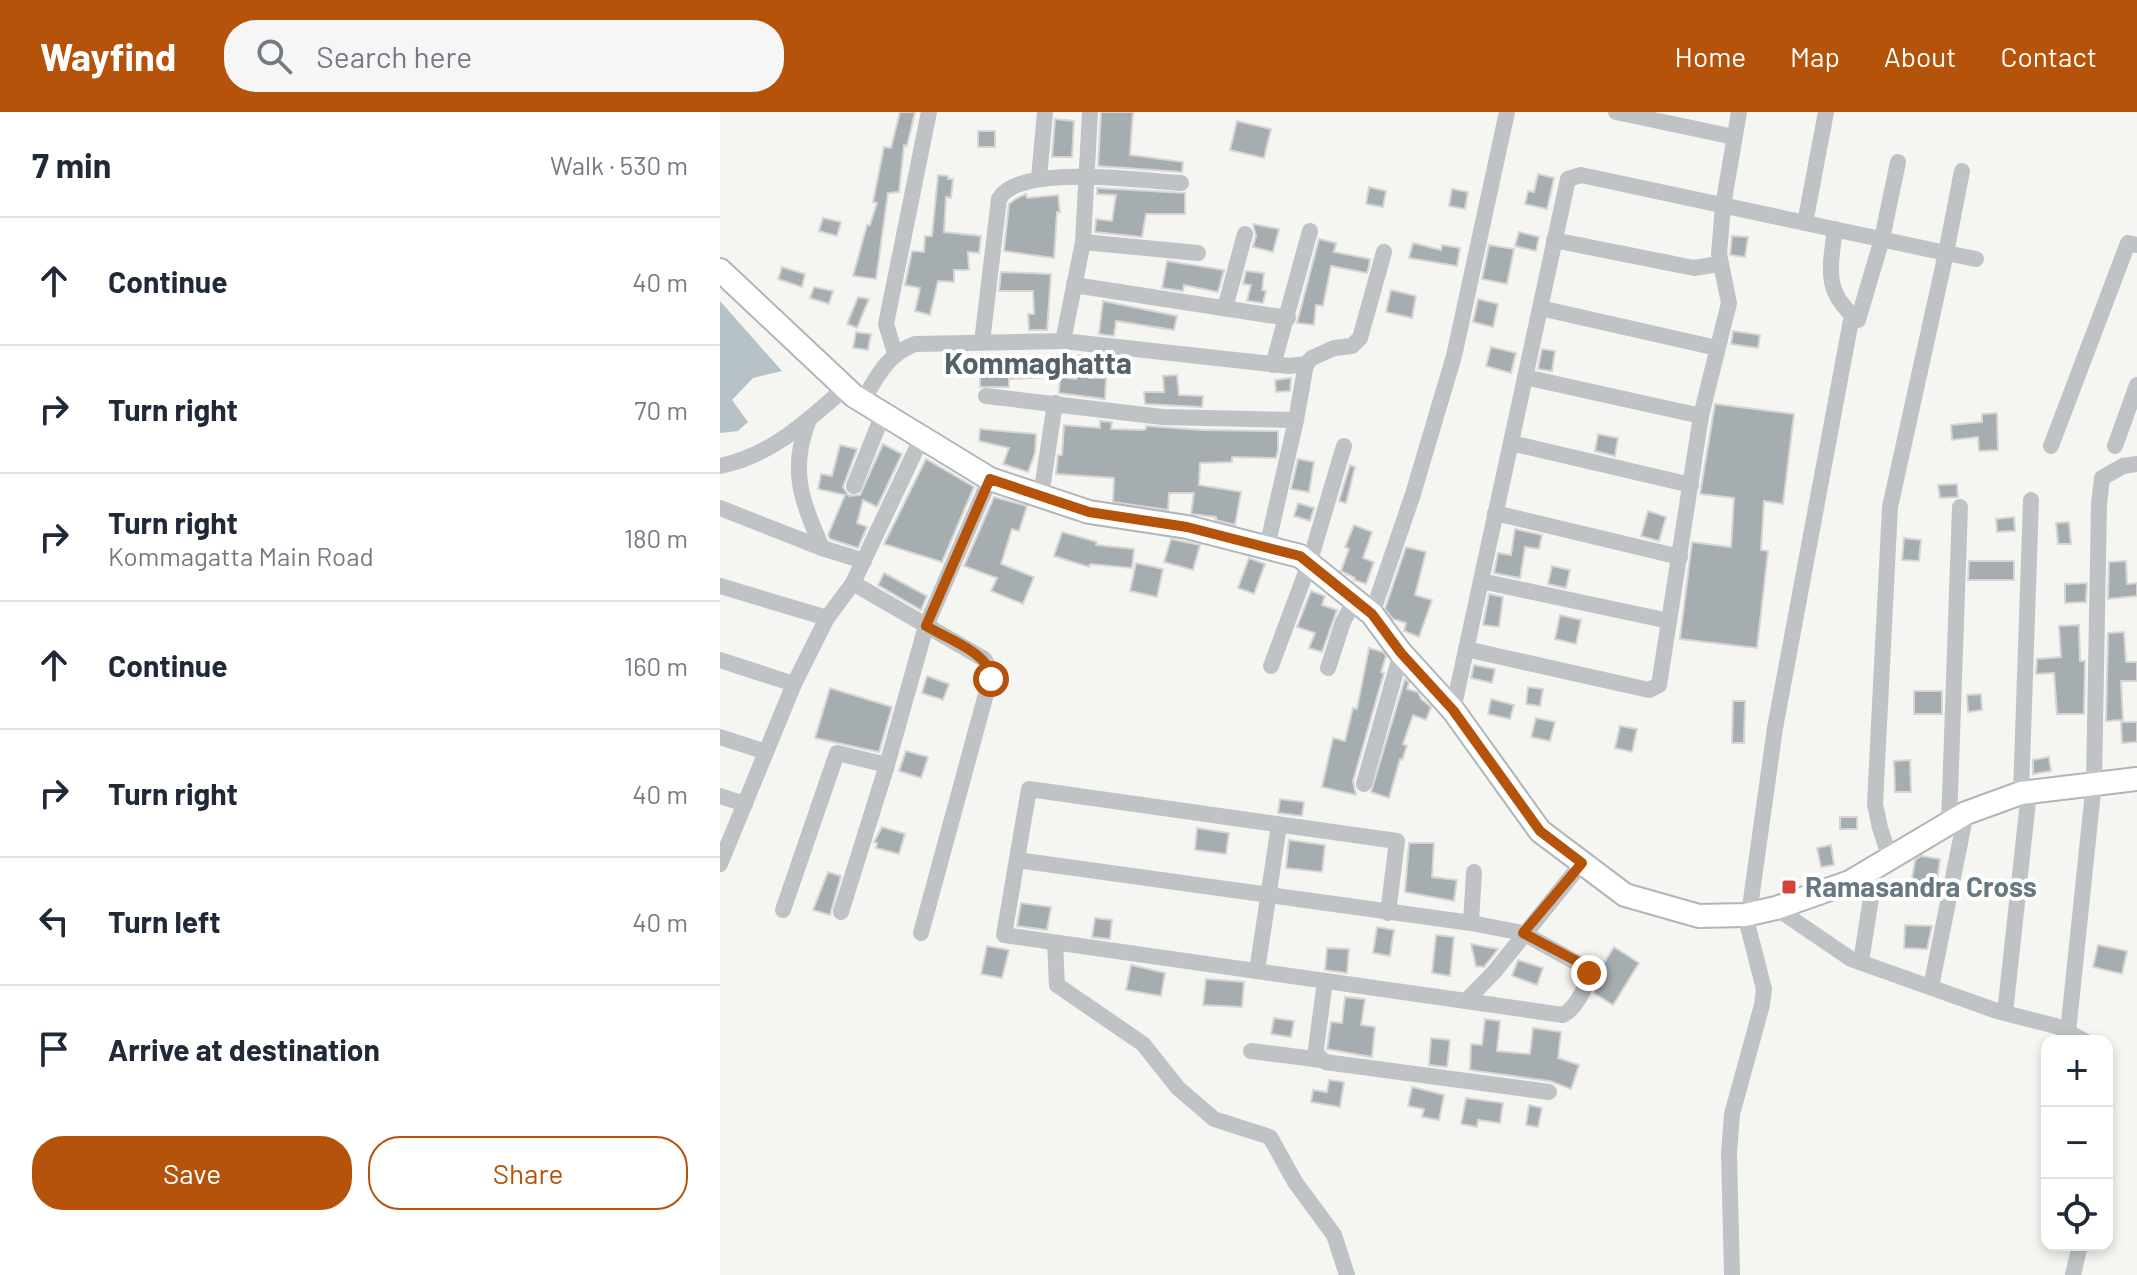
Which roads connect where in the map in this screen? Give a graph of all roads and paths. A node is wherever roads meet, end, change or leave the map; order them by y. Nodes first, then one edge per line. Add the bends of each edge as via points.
1 (929, 112) edge
2 (1045, 112) edge
3 (1090, 112) edge
4 (1507, 112) edge
5 (1616, 112) edge
6 (1739, 112) edge
7 (1826, 112) edge
8 (1734, 137) junction
9 (1898, 162) dead end
10 (1962, 171) dead end
11 (1039, 178) junction
12 (1087, 178) junction
13 (1181, 183) dead end
14 (1723, 206) junction
15 (1805, 223) junction
16 (1835, 229) junction
17 (1310, 231) dead end
18 (1245, 234) dead end
19 (1882, 239) junction
20 (1554, 240) junction
21 (1083, 242) junction
22 (2137, 245) edge
23 (1384, 252) dead end
24 (1198, 253) dead end
25 (1946, 253) junction
26 (1976, 259) dead end
27 (1719, 264) junction
28 (720, 270) edge
29 (1074, 285) junction
30 (1225, 308) junction
31 (1540, 308) junction
32 (1852, 315) junction
33 (1288, 318) junction
34 (1063, 341) junction
35 (982, 342) junction
36 (1717, 348) junction
37 (895, 353) junction
38 (1306, 364) junction
39 (1273, 365) junction
40 (1525, 377) junction
41 (2137, 385) edge
42 (854, 395) junction
43 (986, 396) dead end
44 (1055, 403) junction
45 (883, 414) junction
46 (1701, 416) junction
47 (808, 420) junction
48 (1296, 420) junction
49 (922, 437) junction
50 (1511, 443) junction
51 (1344, 446) dead end
52 (2051, 446) dead end
53 (2115, 446) dead end
54 (2137, 464) edge
55 (720, 466) edge
56 (990, 479) junction
57 (1691, 485) junction
58 (854, 486) dead end
59 (1041, 496) junction
60 (2031, 500) dead end
61 (1960, 507) dead end
62 (720, 508) edge
63 (1495, 513) junction
64 (1267, 547) junction
65 (822, 548) junction
66 (1680, 557) junction
67 (864, 561) junction
68 (1309, 564) junction
69 (1481, 581) junction
70 (853, 583) junction
71 (720, 586) edge
72 (1364, 607) junction
73 (827, 618) junction
74 (1669, 621) junction
75 (926, 626) junction
76 (1466, 649) junction
77 (1401, 653) junction
78 (720, 660) edge
79 (1271, 666) dead end
80 (1328, 668) dead end
81 (794, 684) junction
82 (1453, 710) junction
83 (720, 737) edge
84 (766, 752) junction
85 (887, 765) junction
86 (2137, 779) edge
87 (2094, 782) junction
88 (1364, 784) dead end
89 (2025, 792) junction
90 (720, 796) edge
91 (745, 804) junction
92 (1958, 818) junction
93 (1279, 825) junction
94 (721, 859) edge
95 (1017, 860) junction
96 (1883, 862) junction
97 (1582, 863) junction
98 (1474, 872) dead end
99 (1268, 896) junction
100 (1776, 908) junction
101 (783, 910) dead end
102 (841, 912) dead end
103 (1388, 913) junction
104 (1747, 915) junction
105 (1471, 923) junction
106 (921, 933) dead end
107 (1523, 933) junction
108 (1055, 943) junction
109 (1861, 962) junction
110 (1257, 971) junction
111 (1325, 981) junction
112 (1931, 987) junction
113 (1466, 1001) junction
114 (2005, 1013) junction
115 (2068, 1032) junction
116 (2074, 1035) edge
117 (1251, 1051) dead end
118 (1322, 1060) junction
119 (1549, 1092) dead end
120 (2079, 1251) edge
121 (1347, 1275) edge
122 (1732, 1275) edge
123 (2073, 1275) edge

1 - 37 street via 886,324
2 - 11 street
3 - 12 street
4 - 72 street via 1454,356 1413,494
5 - 8 street
6 - 8 street
7 - 15 street
8 - 14 street
9 - 19 street
10 - 25 street
11 - 12 street
11 - 35 street via 1009,187 999,199
12 - 13 street
12 - 21 street
14 - 15 street
14 - 20 street via 1576,175 1567,181
14 - 27 street
15 - 16 street
16 - 19 street
16 - 32 street via 1830,284
17 - 33 street
18 - 30 street
19 - 25 street
19 - 32 street via 1858,320
20 - 27 street via 1694,268
20 - 31 street
21 - 24 street
21 - 29 street
22 - 52 street via 2128,243
23 - 38 street via 1360,338
25 - 26 street
25 - 96 street via 1888,524 1875,804
27 - 36 street via 1729,303
28 - 42 main road
29 - 30 street
29 - 34 street
30 - 33 street
31 - 36 street
31 - 40 street
32 - 104 street via 1775,728
33 - 39 street
34 - 35 street
34 - 39 street
35 - 37 street via 915,344
36 - 46 street
37 - 42 street
38 - 39 street
38 - 48 street
40 - 46 street
40 - 50 street
41 - 53 street
42 - 45 main road
42 - 47 street
43 - 44 street
44 - 48 street via 1162,417
44 - 59 street
45 - 49 main road
45 - 58 street
46 - 57 street
47 - 55 street via 747,461
47 - 65 street via 797,471
48 - 64 street
49 - 56 main road
49 - 67 street
50 - 57 street
50 - 63 street
51 - 68 street
54 - 87 street via 2102,478
56 - 59 main road
56 - 75 street
57 - 66 street
59 - 64 main road via 1089,512 1187,527
60 - 89 street
61 - 92 street
62 - 65 street
63 - 66 street
63 - 69 street
64 - 68 main road via 1300,556
65 - 67 street
66 - 74 street
67 - 70 street
68 - 72 main road
68 - 79 street
69 - 74 street
69 - 76 street
70 - 73 street
70 - 75 street
71 - 73 street
72 - 77 main road
72 - 80 street via 1343,622
73 - 81 street
74 - 76 street via 1660,682 1649,690
75 - 85 street
75 - 106 street via 984,659 992,672
76 - 82 street
77 - 82 main road
77 - 88 street
78 - 81 street
81 - 84 street
82 - 97 main road via 1540,831
83 - 84 street
84 - 91 street
85 - 101 street via 837,753
85 - 102 street
86 - 87 main road
87 - 89 main road
87 - 115 street
89 - 92 main road
89 - 114 street
90 - 91 street
91 - 94 street
92 - 96 main road
92 - 112 street
93 - 95 street via 1029,789
93 - 99 street
93 - 103 street via 1397,841
95 - 99 street
95 - 108 street via 1004,935
96 - 100 main road via 1850,882
96 - 109 street
97 - 104 main road via 1625,895 1699,916
97 - 107 street
98 - 105 street
99 - 103 street
99 - 110 street
100 - 104 main road
100 - 109 street
103 - 105 street
104 - 122 street via 1764,989 1732,1114
105 - 107 street
107 - 113 street
107 - 113 street via 1588,969 1589,978 1571,1011 1559,1015
108 - 110 street
108 - 121 street via 1057,985 1143,1044 1178,1088 1214,1119 1270,1137 1334,1235
109 - 112 street
110 - 111 street
111 - 113 street
111 - 118 street via 1316,1049
112 - 114 street
114 - 115 street
115 - 116 street
117 - 118 street
118 - 119 street
120 - 123 street

